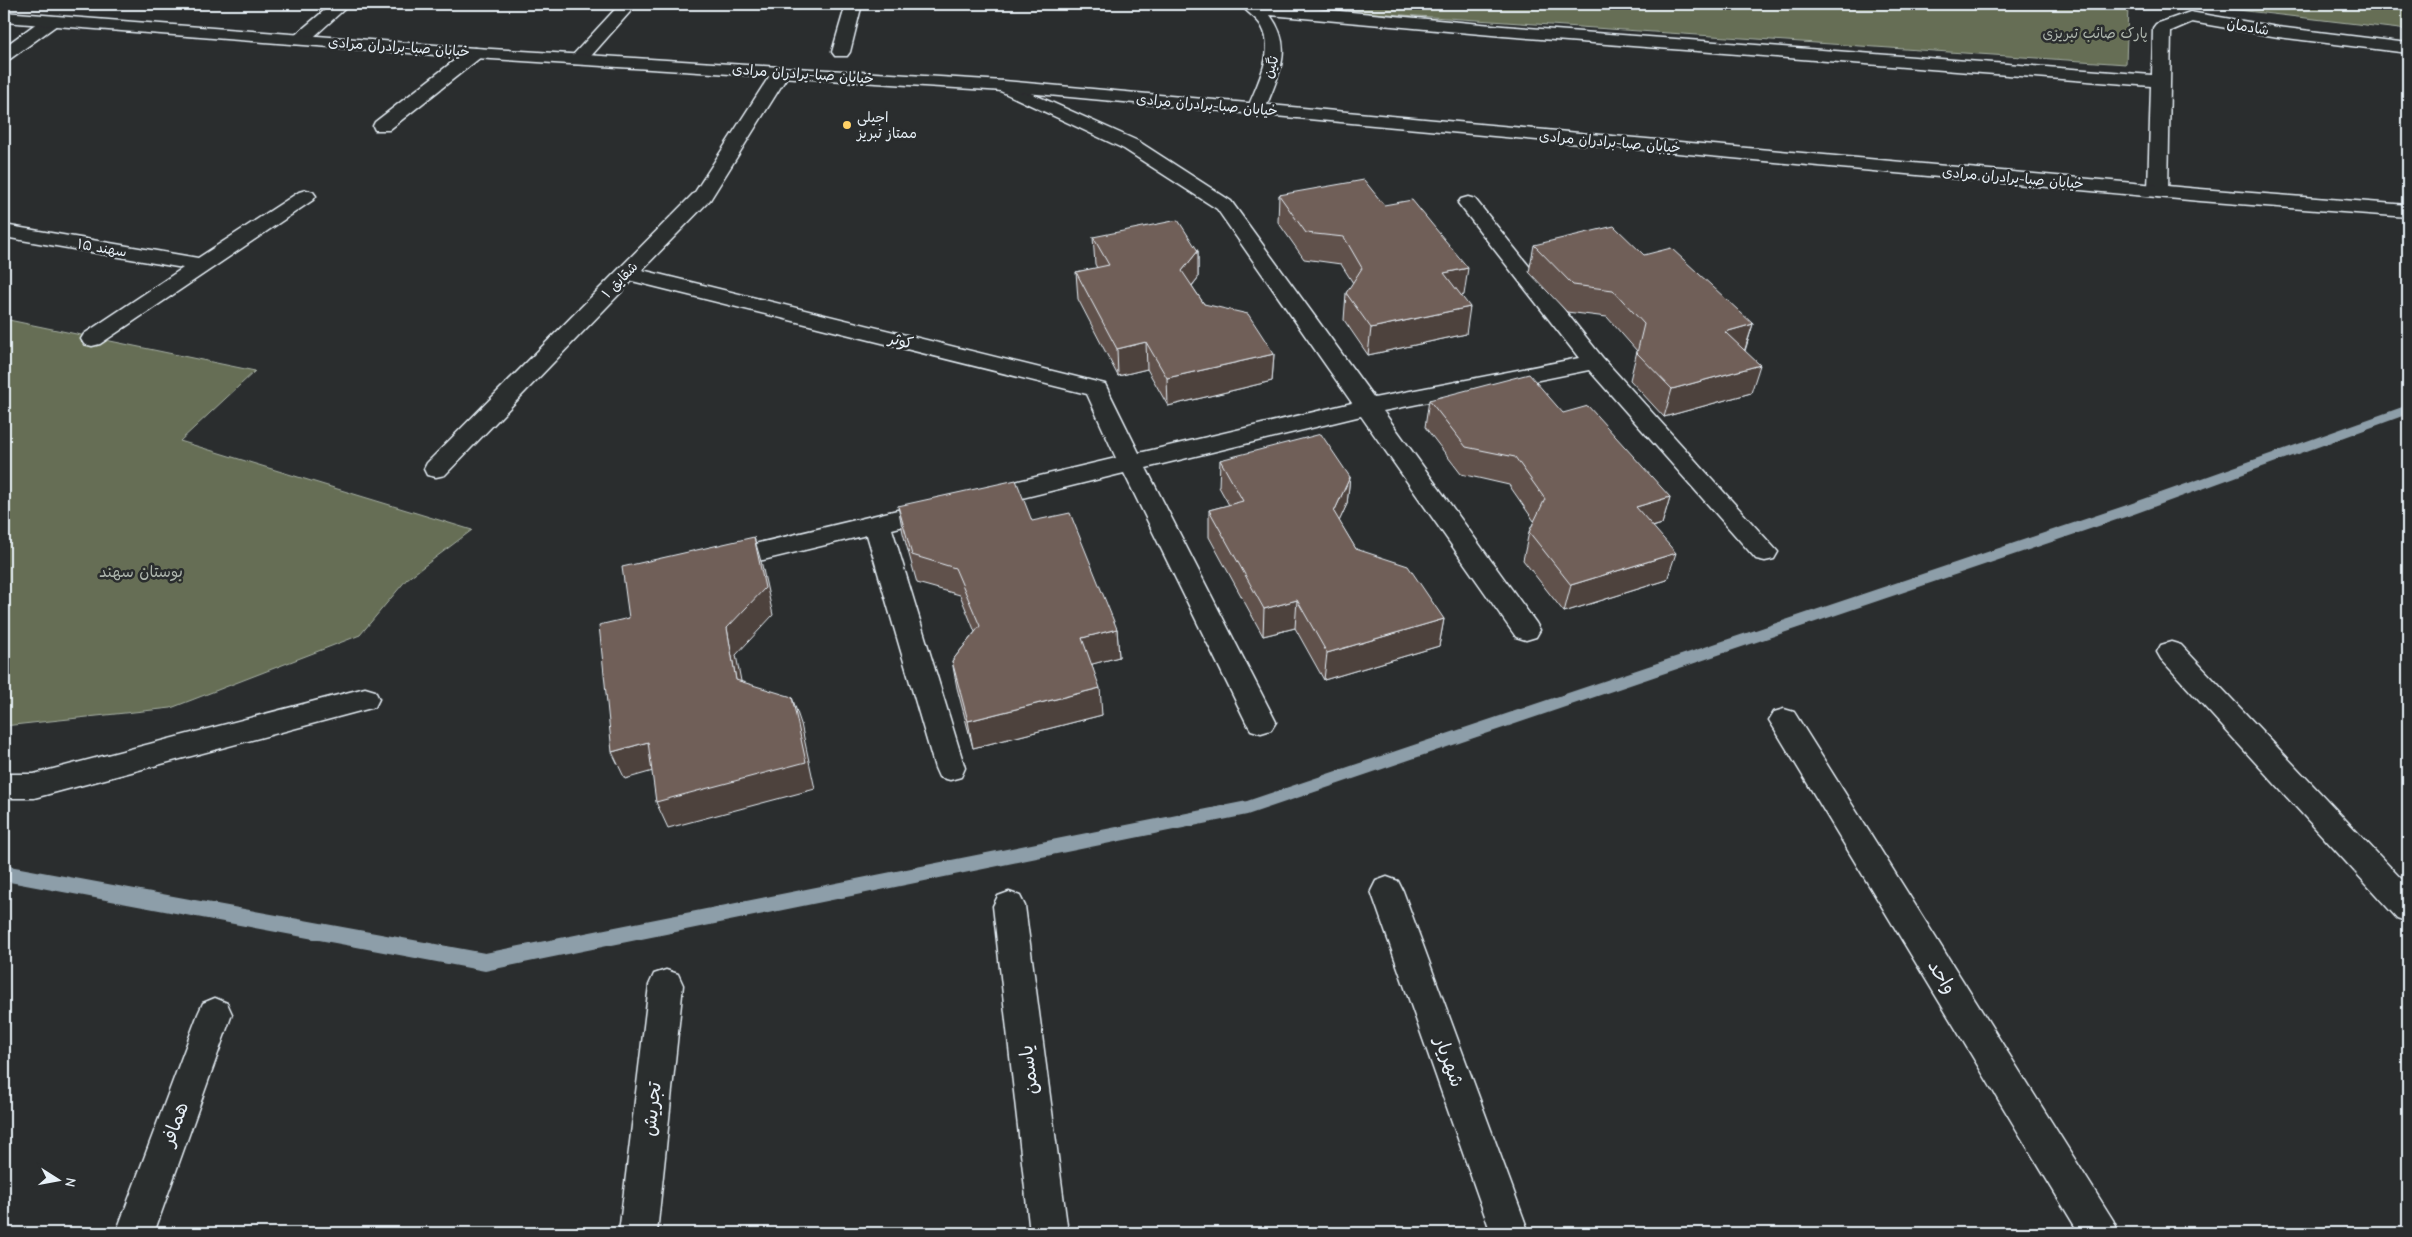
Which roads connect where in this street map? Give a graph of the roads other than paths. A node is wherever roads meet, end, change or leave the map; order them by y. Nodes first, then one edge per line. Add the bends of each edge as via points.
1 (77, 4) edge
2 (342, 4) edge
3 (629, 4) edge
4 (854, 4) edge
5 (1252, 6) edge
6 (4, 17) edge
7 (51, 21) junction
8 (300, 40) junction
9 (2408, 48) edge
10 (841, 52) dead end
11 (475, 53) junction
12 (4, 55) edge
13 (578, 60) junction
14 (781, 72) junction
15 (2159, 81) junction
16 (1004, 86) junction
17 (1256, 110) junction
18 (382, 126) dead end
19 (2158, 191) junction
20 (306, 196) dead end
21 (1468, 203) dead end
22 (2408, 211) edge
23 (4, 231) edge
24 (200, 266) junction
25 (627, 273) junction
26 (92, 339) dead end
27 (1594, 362) junction
28 (1366, 407) junction
29 (1131, 463) junction
30 (436, 469) dead end
31 (877, 524) junction
32 (1765, 552) dead end
33 (742, 556) edge
34 (1526, 630) dead end
35 (2171, 652) dead end
36 (365, 699) dead end
37 (1784, 720) dead end
38 (1261, 722) dead end
39 (950, 768) dead end
40 (4, 786) edge
41 (1387, 891) dead end
42 (1009, 906) dead end
43 (2408, 908) edge
44 (666, 985) dead end
45 (215, 1014) dead end
46 (135, 1233) edge
47 (638, 1233) edge
48 (1049, 1233) edge
49 (1510, 1233) edge
50 (2100, 1233) edge

1 - 7 street
2 - 8 street
3 - 13 street
4 - 10 street
5 - 15 street via 1523,32
5 - 17 street, نگین via 1273,29 1277,47
6 - 7 street, خیابان صبا-برادران مرادی
7 - 8 street, خیابان صبا-برادران مرادی
7 - 12 street
8 - 11 street, خیابان صبا-برادران مرادی
9 - 15 street, شادمان via 2190,17 2162,28
11 - 13 street, خیابان صبا-برادران مرادی
11 - 18 street
13 - 14 street, خیابان صبا-برادران مرادی
14 - 16 street, خیابان صبا-برادران مرادی
14 - 25 street, شقایق ۱ via 703,196
15 - 19 street, شادمان
16 - 17 street, خیابان صبا-برادران مرادی
16 - 28 street via 1132,145 1224,205
17 - 19 street, خیابان صبا-برادران مرادی
19 - 22 street, خیابان صبا-برادران مرادی
20 - 24 street
21 - 27 street
23 - 24 street, سهند ۱۵
24 - 26 street
25 - 29 street, کوثر via 1097,389
25 - 30 street, شقایق ۱
27 - 28 street
27 - 32 street
28 - 29 street
28 - 34 street
29 - 31 street
29 - 38 street
31 - 33 street
31 - 39 street
35 - 43 street
36 - 40 street via 34,786
37 - 50 street, واحد
41 - 49 street, شهریار
42 - 48 street, یاسمن
44 - 47 street, تجریش
45 - 46 street, همافر

